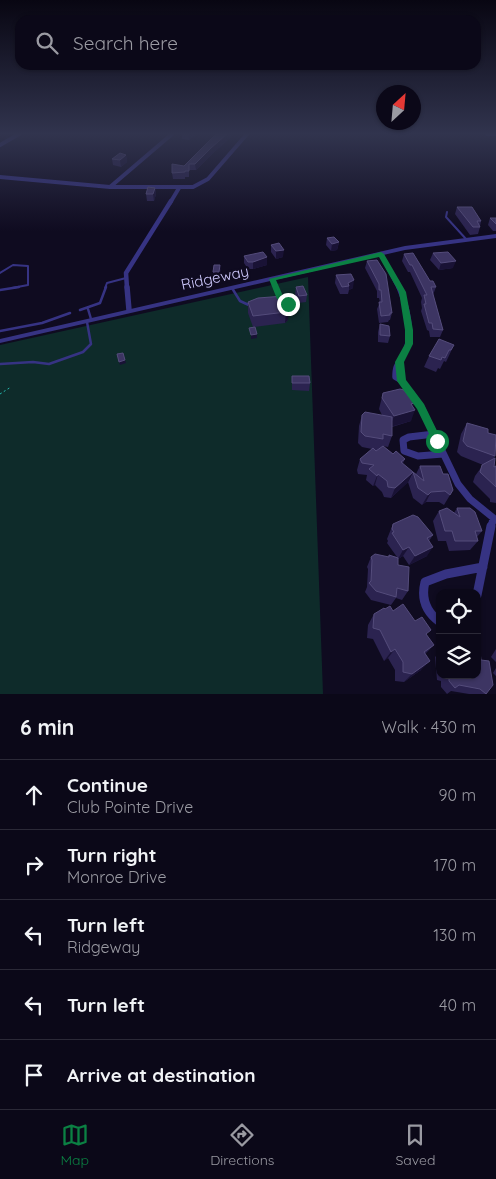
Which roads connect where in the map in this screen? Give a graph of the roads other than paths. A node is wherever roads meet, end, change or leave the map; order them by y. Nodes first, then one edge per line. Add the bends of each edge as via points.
1 (134, 166) edge
2 (219, 166) edge
3 (0, 177) edge
4 (110, 187) junction
5 (179, 188) junction
6 (447, 212) dead end
7 (496, 236) edge
8 (466, 239) junction
9 (381, 254) junction
10 (0, 273) edge
11 (126, 278) junction
12 (272, 279) junction
13 (231, 287) junction
14 (0, 290) edge
15 (280, 297) junction
16 (276, 301) edge
17 (257, 306) edge
18 (88, 308) junction
19 (80, 310) dead end
20 (129, 310) junction
21 (70, 313) dead end
22 (292, 314) dead end
23 (89, 320) junction
24 (0, 331) edge
25 (0, 341) edge
26 (0, 364) edge
27 (434, 434) junction
28 (443, 454) junction
29 (494, 519) edge
30 (483, 567) junction
31 (478, 589) edge
32 (436, 620) edge

1 - 4 street
2 - 5 street via 208,179 193,187
3 - 4 street
4 - 5 street
5 - 11 street via 126,273
6 - 8 lane via 446,217
7 - 8 street, Ridgeway
8 - 9 street, Ridgeway via 423,244
9 - 12 street, Ridgeway
9 - 27 street via 402,292 409,330 409,344 395,366 395,378 402,381 421,407
10 - 14 lane via 7,266 28,266 28,285
11 - 18 lane via 107,283 102,302
11 - 20 street
12 - 13 street, Ridgeway
12 - 15 lane
13 - 17 lane via 240,301
13 - 20 street, Ridgeway
15 - 16 lane
15 - 22 lane
18 - 19 lane
18 - 23 lane
20 - 23 street, Ridgeway
21 - 24 lane via 42,323
23 - 25 street, Ridgeway
23 - 26 lane via 91,344 83,352 49,364
27 - 28 street
27 - 28 street via 403,440 404,451 418,456
28 - 29 street via 458,484
29 - 30 street
30 - 31 street
30 - 32 street via 457,571 424,582 425,604

